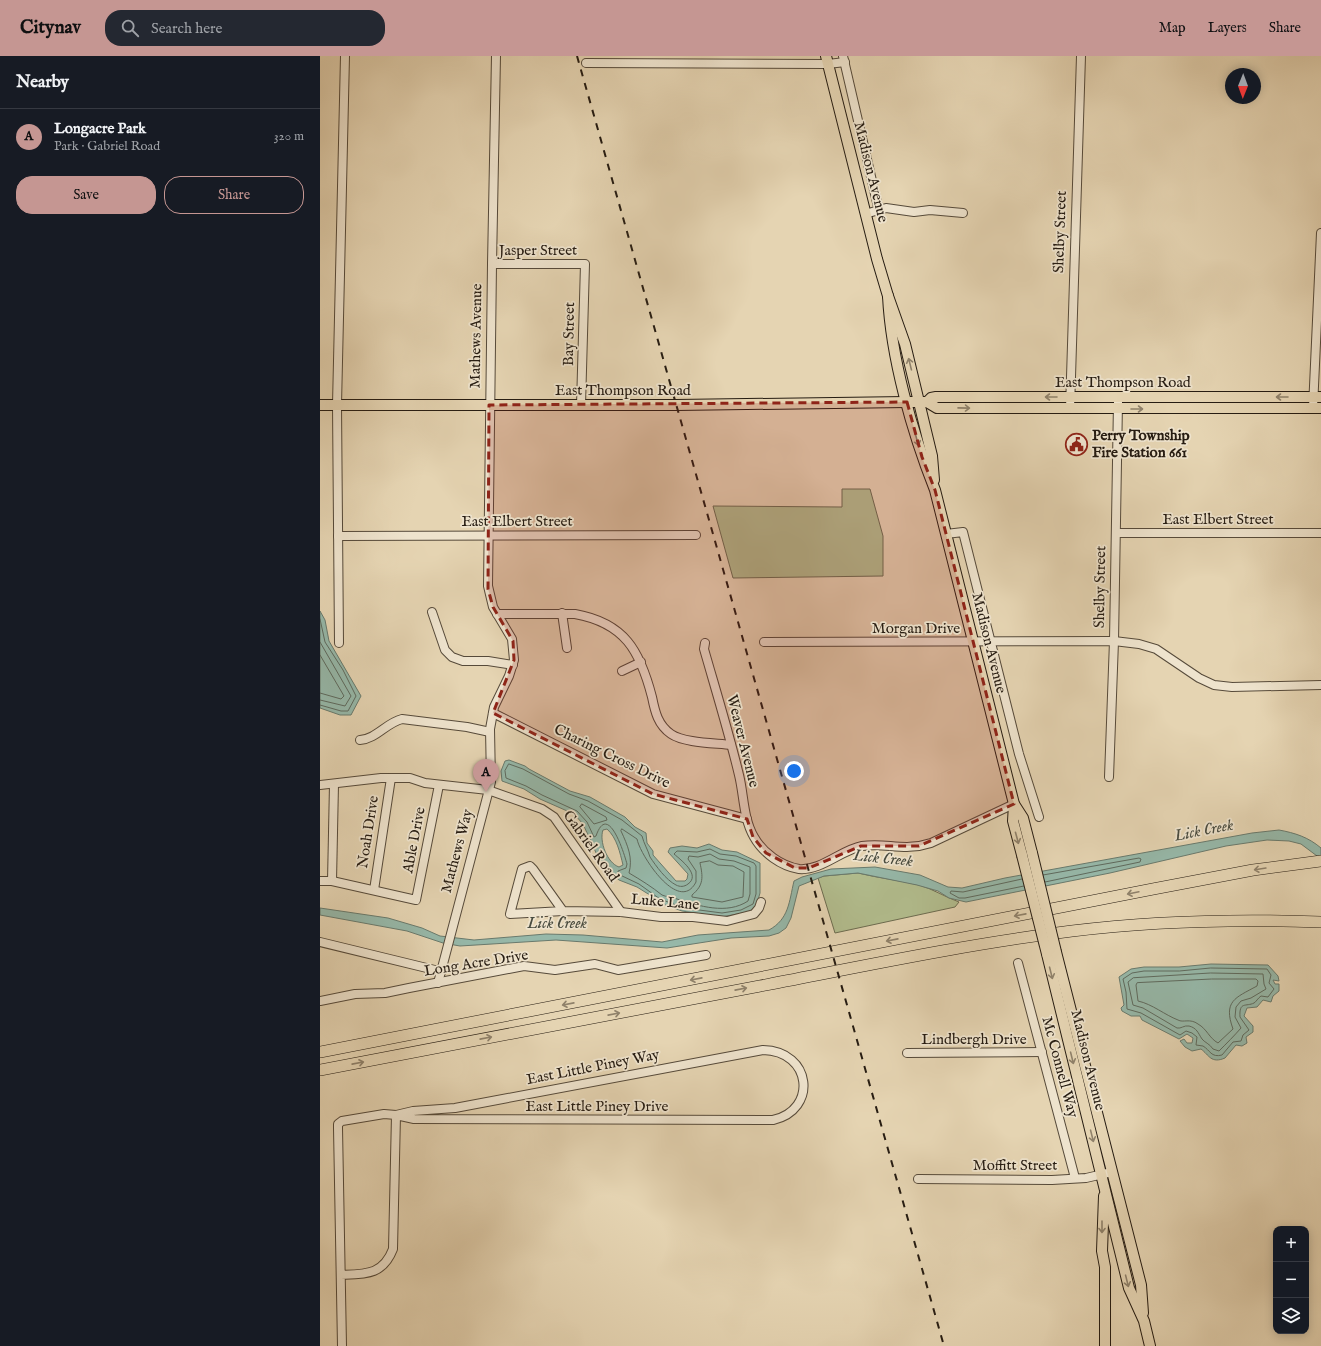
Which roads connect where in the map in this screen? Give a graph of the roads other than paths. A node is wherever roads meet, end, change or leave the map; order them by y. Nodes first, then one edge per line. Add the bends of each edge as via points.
1 (345, 56) edge
2 (496, 56) edge
3 (1081, 56) edge
4 (844, 59) edge
5 (827, 60) edge
6 (586, 63) dead end
7 (879, 211) junction
8 (963, 213) dead end
9 (865, 214) junction
10 (1321, 233) edge
11 (492, 264) junction
12 (585, 264) joint
13 (888, 296) junction
14 (1070, 397) junction
15 (1118, 397) junction
16 (1317, 397) edge
17 (907, 402) junction
18 (923, 402) junction
19 (320, 405) edge
20 (337, 405) junction
21 (490, 405) junction
22 (582, 405) junction
23 (1317, 408) edge
24 (1070, 409) junction
25 (1118, 409) junction
26 (935, 490) junction
27 (1116, 533) junction
28 (1321, 533) edge
29 (946, 534) junction
30 (489, 535) junction
31 (696, 535) dead end
32 (338, 536) junction
33 (432, 612) dead end
34 (562, 613) junction
35 (498, 614) junction
36 (1114, 641) junction
37 (764, 642) dead end
38 (973, 642) junction
39 (991, 642) junction
40 (339, 643) dead end
41 (705, 643) dead end
42 (567, 648) dead end
43 (641, 662) junction
44 (513, 665) junction
45 (622, 671) dead end
46 (1321, 685) edge
47 (493, 713) junction
48 (490, 732) junction
49 (360, 740) dead end
50 (731, 745) junction
51 (390, 778) junction
52 (1109, 778) dead end
53 (334, 784) junction
54 (320, 785) edge
55 (439, 785) junction
56 (488, 790) junction
57 (1014, 804) junction
58 (1039, 817) dead end
59 (747, 819) junction
60 (1321, 862) edge
61 (320, 881) edge
62 (332, 881) junction
63 (374, 890) junction
64 (761, 902) dead end
65 (563, 911) junction
66 (621, 912) junction
67 (1321, 922) edge
68 (320, 942) edge
69 (706, 955) dead end
70 (1018, 963) dead end
71 (439, 971) junction
72 (438, 982) junction
73 (320, 1001) edge
74 (320, 1052) edge
75 (1042, 1052) junction
76 (907, 1053) dead end
77 (320, 1070) edge
78 (466, 1106) junction
79 (794, 1108) joint
80 (396, 1115) junction
81 (468, 1119) junction
82 (1107, 1174) junction
83 (918, 1178) dead end
84 (1075, 1178) junction
85 (1105, 1188) junction
86 (1117, 1190) junction
87 (1113, 1221) junction
88 (1122, 1259) junction
89 (1105, 1267) junction
90 (341, 1275) junction
91 (1144, 1321) junction
92 (342, 1346) edge
93 (1104, 1346) edge
94 (1150, 1346) edge

1 - 20 street
2 - 11 street, Mathews Avenue
3 - 14 street, Shelby Street
4 - 5 street
4 - 7 street, Madison Avenue
5 - 6 street
5 - 9 main road, Madison Avenue
7 - 8 street via 886,208 914,212 930,210
7 - 9 street
9 - 13 main road, Madison Avenue
10 - 16 street
11 - 12 street, Jasper Street
11 - 21 street, Mathews Avenue
12 - 22 street, Bay Street
13 - 17 main road, Madison Avenue via 889,320
18 -> 13 main road, Madison Avenue
14 - 15 main road, East Thompson Road
14 -> 18 main road, East Thompson Road via 936,397
14 - 24 street, Shelby Street
16 -> 15 main road, East Thompson Road
15 - 25 street, Shelby Street
16 - 23 street
17 - 18 main road, East Thompson Road
17 - 22 main road, East Thompson Road
17 -> 26 main road, Madison Avenue via 922,457
18 -> 24 main road, East Thompson Road via 937,408
18 - 26 main road, Madison Avenue
19 - 20 main road, East Thompson Road
20 - 21 main road, East Thompson Road
20 - 32 street
21 - 22 main road, East Thompson Road
21 - 30 street, Mathews Avenue
25 -> 23 main road, East Thompson Road
24 - 25 main road, East Thompson Road
25 - 27 street, Shelby Street
26 - 29 main road, Madison Avenue
27 - 28 street, East Elbert Street
27 - 36 street, Shelby Street
29 - 38 main road, Madison Avenue
29 - 39 street, Madison Avenue via 963,532
30 - 31 street, East Elbert Street
30 - 32 street, East Elbert Street
30 - 35 street, Mathews Avenue via 489,593
32 - 40 street
33 - 44 street via 445,650 452,657 463,662 488,661
34 - 35 street
34 - 42 street
34 - 43 street via 586,616 610,626 628,642
35 - 44 street, Mathews Way via 513,641
36 - 39 street, Morgan Drive
36 - 46 street, Morgan Drive via 1156,649 1214,685
36 - 52 street, Shelby Street
37 - 38 street, Morgan Drive
38 - 39 street, Morgan Drive
38 - 57 main road, Madison Avenue
39 - 58 street, Madison Avenue via 1019,754
41 - 50 street, Weaver Avenue via 704,649
43 - 45 street
43 - 50 street via 657,716 667,731 682,739
44 - 47 street, Mathews Way via 496,699
47 - 48 street, Mathews Way
47 - 59 street, Charing Cross Drive via 653,794
48 - 49 street via 402,719 368,740
48 - 56 street, Mathews Way via 491,768
50 - 59 street, Weaver Avenue
51 - 53 street, Gabriel Road
51 - 55 street, Gabriel Road via 410,778
51 - 63 street, Noah Drive
53 - 54 street, Gabriel Road
53 - 62 street
55 - 56 street, Gabriel Road
55 - 63 street, Able Drive via 416,900
56 - 66 street, Gabriel Road via 542,808 551,814
56 - 71 street, Mathews Way
57 - 59 street, Weaver Avenue via 925,845 908,848 861,846 810,868 801,869 781,863 769,855 758,844
57 - 82 main road, Madison Avenue, bridge via 1013,821 1027,854
60 -> 74 highway via 1253,870 1152,889
61 - 62 street
62 - 63 street
64 - 66 street, Luke Lane via 760,908 754,914 727,921 693,916 661,917
65 - 65 street, Luke Lane via 510,914 521,871 526,866 534,869
65 - 66 street, Luke Lane
77 -> 67 highway via 1027,937 1111,927 1188,922
68 - 71 street
69 - 72 street, Long Acre Drive via 618,970 595,964 555,970 527,965
70 - 75 street, Mc Connell Way
71 - 72 street, Mathews Way
72 - 73 street, Long Acre Drive via 385,993 355,994
75 - 76 street, Lindbergh Drive
75 - 84 street, Mc Connell Way
78 - 79 street, East Little Piney Way via 773,1050 785,1053 794,1060 800,1070 803,1092
78 - 80 street, East Little Piney Way
78 - 81 street
79 - 81 street, East Little Piney Drive via 784,1117 773,1120
80 - 81 street, East Little Piney Drive via 414,1119
80 - 90 street via 393,1249 387,1261 374,1272
80 - 90 street, East Little Piney Way via 384,1114 342,1121 338,1124
82 - 84 street, Moffitt Street
82 - 85 main road, Madison Avenue
82 - 86 main road, Madison Avenue
83 - 84 street, Moffitt Street
85 - 87 main road, Madison Avenue
85 -> 89 main road via 1102,1210 1102,1251
86 - 87 main road
86 - 91 main road, Madison Avenue via 1141,1285
87 - 88 main road, Madison Avenue
87 - 89 main road
88 - 89 main road via 1113,1258
88 -> 91 main road, Madison Avenue via 1129,1288
89 - 93 main road
90 - 92 street
91 - 94 main road, Madison Avenue

